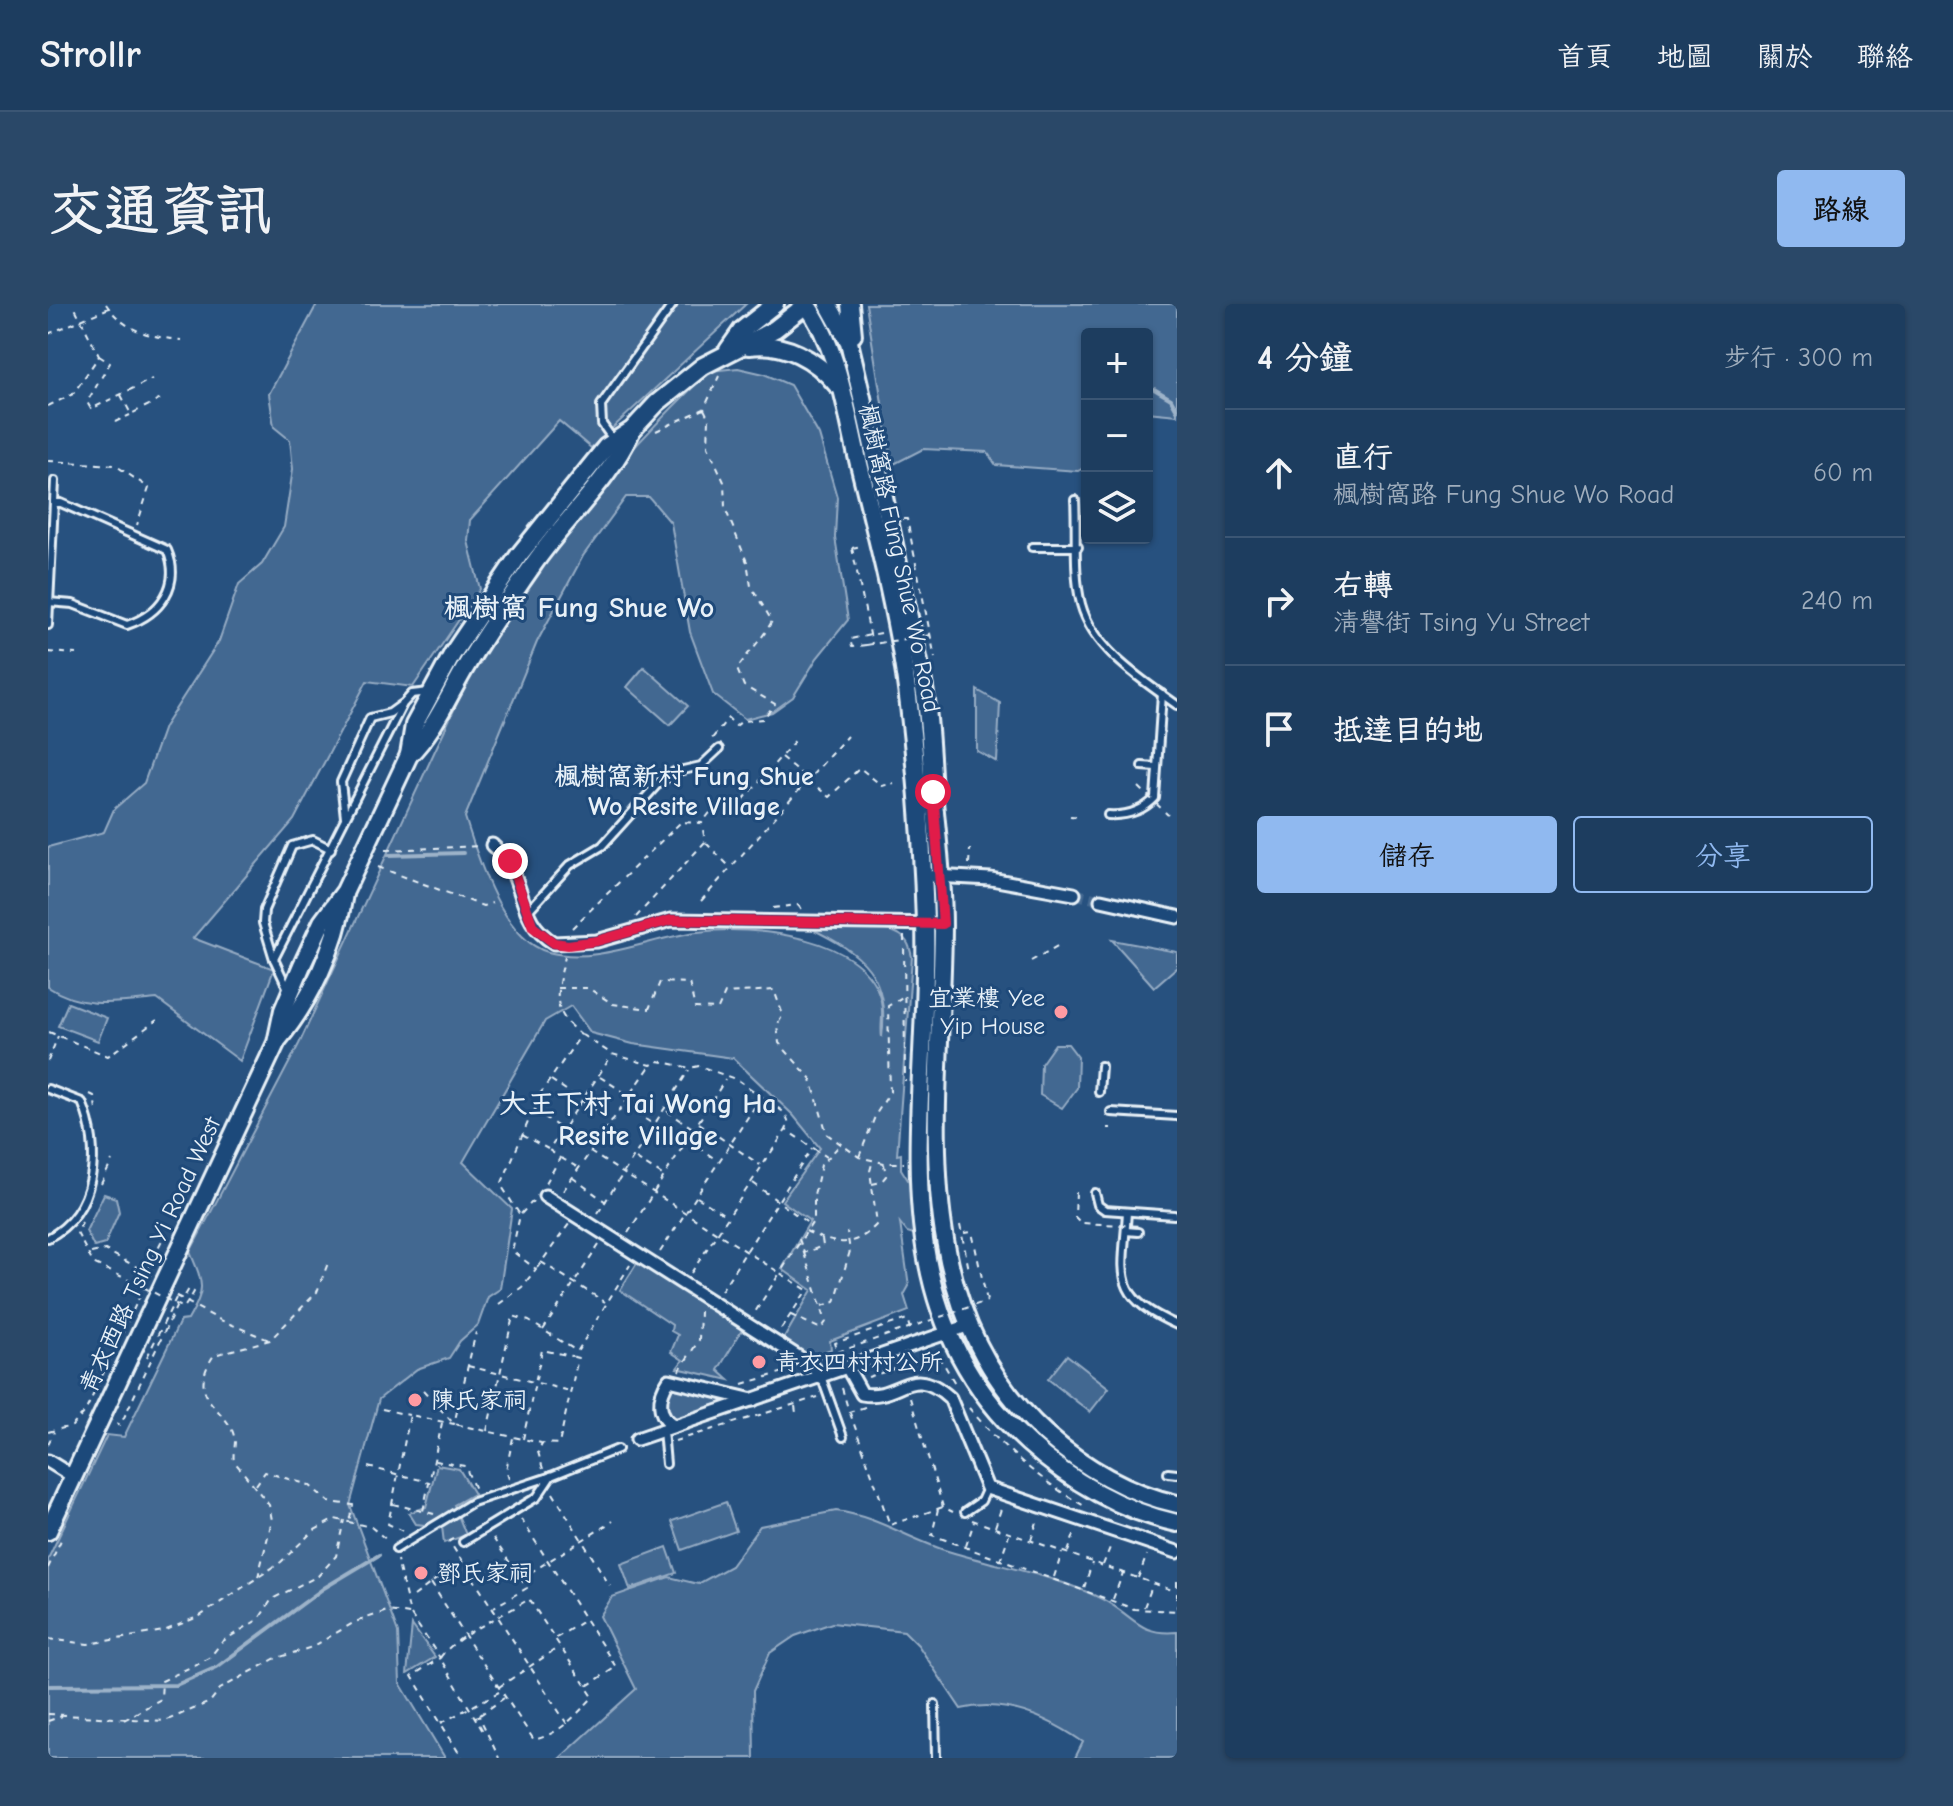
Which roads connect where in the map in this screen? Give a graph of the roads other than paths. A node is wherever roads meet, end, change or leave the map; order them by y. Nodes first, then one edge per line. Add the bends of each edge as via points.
1 (673, 304) edge
2 (775, 304) edge
3 (806, 304) edge
4 (828, 304) edge
5 (850, 304) edge
6 (728, 350) junction
7 (856, 369) junction
8 (841, 389) junction
9 (632, 430) junction
10 (614, 441) junction
11 (55, 481) dead end
12 (1075, 500) dead end
13 (54, 503) junction
14 (1032, 547) dead end
15 (1078, 547) junction
16 (48, 602) edge
17 (48, 625) edge
18 (431, 692) junction
19 (1162, 694) junction
20 (403, 704) junction
21 (1177, 705) edge
22 (719, 749) road end
23 (409, 755) junction
24 (1142, 766) dead end
25 (1156, 767) junction
26 (1108, 815) dead end
27 (345, 817) junction
28 (490, 846) road end
29 (331, 849) junction
30 (922, 875) junction
31 (941, 876) junction
32 (345, 891) junction
33 (1074, 894) tunnel mouth
34 (1101, 900) tunnel mouth
35 (527, 912) junction
36 (1177, 917) edge
37 (925, 924) junction
38 (943, 924) junction
39 (274, 959) junction
40 (290, 992) junction
41 (276, 1043) junction
42 (1101, 1066) dead end
43 (48, 1089) edge
44 (1099, 1092) dead end
45 (1111, 1112) dead end
46 (1177, 1116) edge
47 (1095, 1193) dead end
48 (550, 1198) road end
49 (1127, 1212) junction
50 (1174, 1215) dead end
51 (1140, 1229) road end
52 (1126, 1231) junction
53 (48, 1238) edge
54 (1177, 1325) edge
55 (967, 1326) junction
56 (948, 1332) junction
57 (847, 1367) junction
58 (821, 1376) junction
59 (754, 1400) junction
60 (669, 1428) junction
61 (843, 1437) dead end
62 (637, 1439) dead end
63 (618, 1449) dead end
64 (48, 1461) edge
65 (666, 1464) dead end
66 (1168, 1473) dead end
67 (1177, 1474) edge
68 (74, 1477) junction
69 (549, 1477) junction
70 (987, 1488) junction
71 (1177, 1504) edge
72 (963, 1508) road end
73 (1177, 1523) edge
74 (48, 1531) edge
75 (462, 1538) road end
76 (396, 1549) dead end
77 (1177, 1552) edge
78 (935, 1704) dead end
79 (936, 1758) edge

1 - 10 lane via 601,405 602,424
2 - 6 main road, 青衣西路 Tsing Yi Road West via 742,330
3 - 6 main road, 青衣西路 Tsing Yi Road West via 753,343
3 - 8 main road, 楓樹窩路 Fung Shue Wo Road via 823,330
4 - 7 main road, 楓樹窩路 Fung Shue Wo Road via 843,325
5 - 7 main road
6 - 8 main road via 757,345 789,350 810,359
6 - 9 main road, 青衣西路 Tsing Yi Road West via 668,394
7 - 31 main road, 楓樹窩路 Fung Shue Wo Road via 926,700
8 - 30 main road, 楓樹窩路 Fung Shue Wo Road via 909,702
9 - 10 main road, 青衣西路 Tsing Yi Road West
9 - 23 main road, 青衣西路 Tsing Yi Road West via 621,454 564,520 469,660 432,731
10 - 18 main road, 青衣西路 Tsing Yi Road West via 543,523 485,603
11 - 13 lane
12 - 15 lane
13 - 16 lane
13 - 16 lane via 167,550 172,561 161,606 127,625 73,604
14 - 15 lane
15 - 19 lane via 1080,602 1088,624 1135,676
16 - 17 lane
18 - 20 lane via 412,694
18 - 23 main road, 青衣西路 Tsing Yi Road West via 414,725
19 - 21 lane
19 - 25 lane
20 - 27 lane
20 - 27 lane via 370,718 341,782
22 - 35 lane via 701,766 674,772 656,786 602,846 570,865
23 - 32 main road, 青衣西路 Tsing Yi Road West
24 - 25 lane
25 - 26 lane via 1155,798 1148,805 1124,816
27 - 29 lane
28 - 35 street via 510,861
29 - 39 lane
29 - 39 lane via 313,840 292,846 264,910
30 - 31 street
30 - 37 main road, 楓樹窩路 Fung Shue Wo Road
31 - 33 street
31 - 38 main road, 楓樹窩路 Fung Shue Wo Road
32 - 40 main road, 青衣西路 Tsing Yi Road West via 322,922
32 - 41 main road, 青衣西路 Tsing Yi Road West via 339,927 299,1015
34 - 36 street
35 - 37 street via 542,936 568,945 671,920
37 - 38 street
37 - 56 main road, 楓樹窩路 Fung Shue Wo Road via 917,1159 929,1276
38 - 55 main road, 楓樹窩路 Fung Shue Wo Road via 937,1083 941,1222 950,1277
39 - 40 lane
40 - 41 main road, 青衣西路 Tsing Yi Road West
41 - 68 main road, 青衣西路 Tsing Yi Road West
42 - 44 lane
43 - 53 lane via 82,1102 96,1156 72,1224
45 - 46 lane
47 - 49 lane via 1105,1210
48 - 58 street via 773,1342 815,1362
49 - 50 lane
49 - 52 lane
51 - 52 lane
52 - 54 lane via 1127,1293
55 - 56 street
55 - 71 main road, 楓樹窩路 Fung Shue Wo Road via 1001,1386 1058,1445 1128,1487
56 - 57 street
56 - 73 main road, 楓樹窩路 Fung Shue Wo Road via 984,1395 1046,1459 1114,1501
57 - 58 street
57 - 70 street via 862,1394 915,1381 938,1387 950,1398
58 - 59 street
58 - 61 lane
59 - 60 street
59 - 60 street via 669,1380 660,1406
60 - 62 street
60 - 65 lane
63 - 69 lane
64 - 68 street
66 - 67 lane
68 - 74 main road, 青衣西路 Tsing Yi Road West
69 - 75 lane via 537,1497
69 - 76 lane via 479,1500
70 - 72 lane via 981,1501
70 - 77 street
78 - 79 lane

